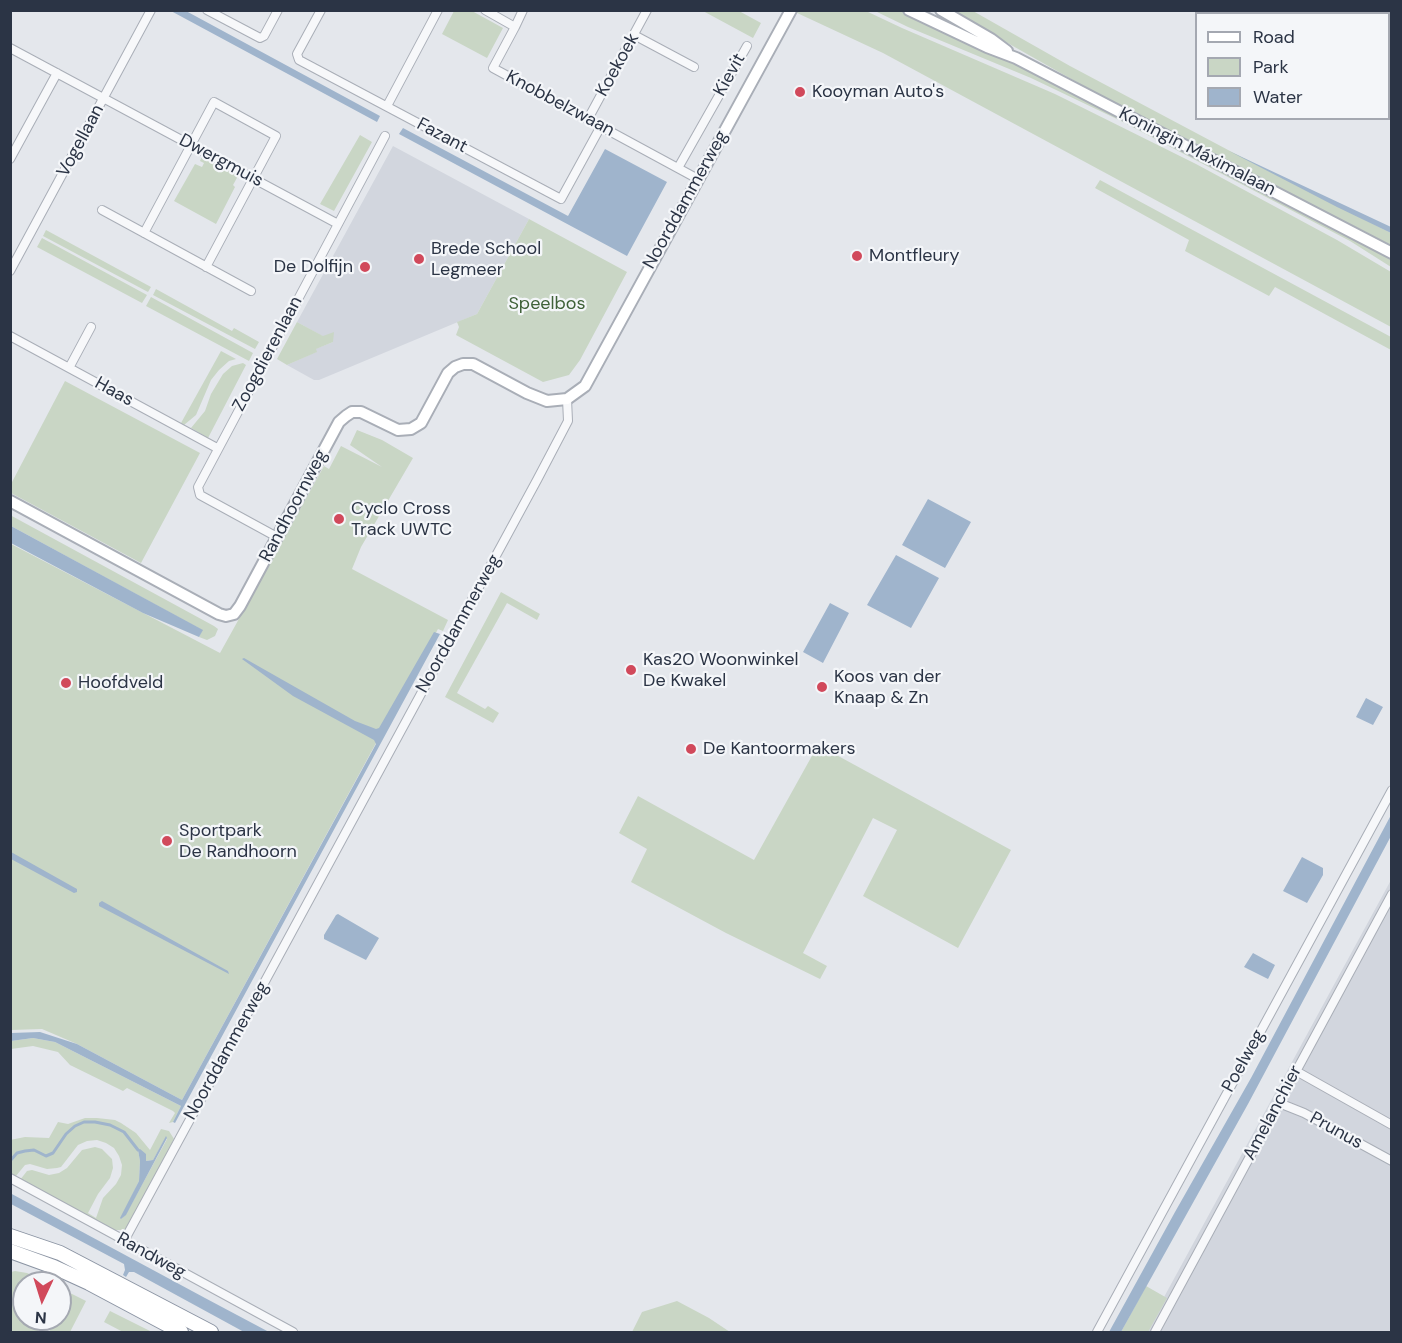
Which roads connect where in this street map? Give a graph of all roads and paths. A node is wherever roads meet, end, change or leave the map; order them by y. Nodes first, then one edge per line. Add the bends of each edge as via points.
1 (151, 10) edge
2 (207, 10) edge
3 (278, 10) edge
4 (321, 10) edge
5 (438, 10) edge
6 (485, 10) edge
7 (523, 10) edge
8 (647, 10) edge
9 (791, 10) edge
10 (909, 10) edge
11 (941, 10) edge
12 (515, 27) junction
13 (634, 35) junction
14 (747, 46) dead end
15 (10, 48) edge
16 (1016, 58) junction
17 (694, 67) dead end
18 (57, 73) junction
19 (104, 98) junction
20 (387, 106) junction
21 (588, 119) junction
22 (601, 126) junction
23 (385, 136) dead end
24 (192, 146) junction
25 (10, 159) edge
26 (678, 168) junction
27 (253, 178) junction
28 (698, 178) junction
29 (102, 210) dead end
30 (338, 224) junction
31 (144, 233) junction
32 (1392, 252) edge
33 (206, 267) junction
34 (10, 271) edge
35 (251, 291) dead end
36 (90, 327) dead end
37 (10, 336) edge
38 (69, 368) junction
39 (567, 399) junction
40 (217, 448) junction
41 (10, 501) edge
42 (277, 537) junction
43 (1392, 790) edge
44 (1392, 894) edge
45 (1296, 1071) junction
46 (1279, 1103) junction
47 (1392, 1125) edge
48 (1392, 1161) edge
49 (10, 1178) edge
50 (10, 1236) edge
51 (124, 1241) junction
52 (10, 1251) edge
53 (181, 1332) edge
54 (211, 1332) edge
55 (293, 1332) edge
56 (1097, 1332) edge
57 (1155, 1332) edge

1 - 19 street, Vogellaan
2 - 3 street via 260,38
4 - 20 street, Fazant via 297,58
5 - 20 street
6 - 12 street
7 - 12 street
8 - 13 street, Koekoek
9 - 28 street, Noorddammerweg
10 - 16 street, Koningin Máximalaan
11 - 16 street, Koningin Máximalaan
12 - 21 street, Knobbelzwaan via 493,68
13 - 17 street
13 - 21 street, Koekoek
14 - 26 street, Kievit
15 - 18 street, Dwergmuis
16 - 32 street, Koningin Máximalaan
18 - 19 street, Dwergmuis
18 - 25 street
19 - 24 street, Dwergmuis
19 - 34 street, Vogellaan
20 - 22 street, Fazant via 561,199
21 - 22 street, Knobbelzwaan
22 - 26 street, Knobbelzwaan
23 - 30 street, Zoogdierenlaan
24 - 27 street, Dwergmuis
24 - 27 street via 214,102 276,136
24 - 31 street
26 - 28 street, Knobbelzwaan
27 - 30 street, Dwergmuis
27 - 33 street
28 - 39 street, Noorddammerweg via 585,386
29 - 31 street
30 - 40 street, Zoogdierenlaan
31 - 33 street
33 - 35 street
36 - 38 street
37 - 38 street, Haas
38 - 40 street, Haas
39 - 42 street, Randhoornweg via 540,399 477,366 463,364 448,373 415,428 401,431 364,413 350,414 339,422
39 - 51 street, Noorddammerweg via 568,421 537,480
40 - 42 street, Zoogdierenlaan via 198,486 200,495
41 - 42 street, Randhoornweg via 223,616 237,610
43 - 56 street, Poelweg
44 - 45 street, Amelanchier
45 - 46 street, Amelanchier
45 - 47 street, Prunus
46 - 48 street, Prunus
46 - 57 street, Amelanchier
49 - 51 street, Randweg
50 - 54 highway via 60,1253
51 - 55 street, Randweg
52 - 53 highway via 54,1266

